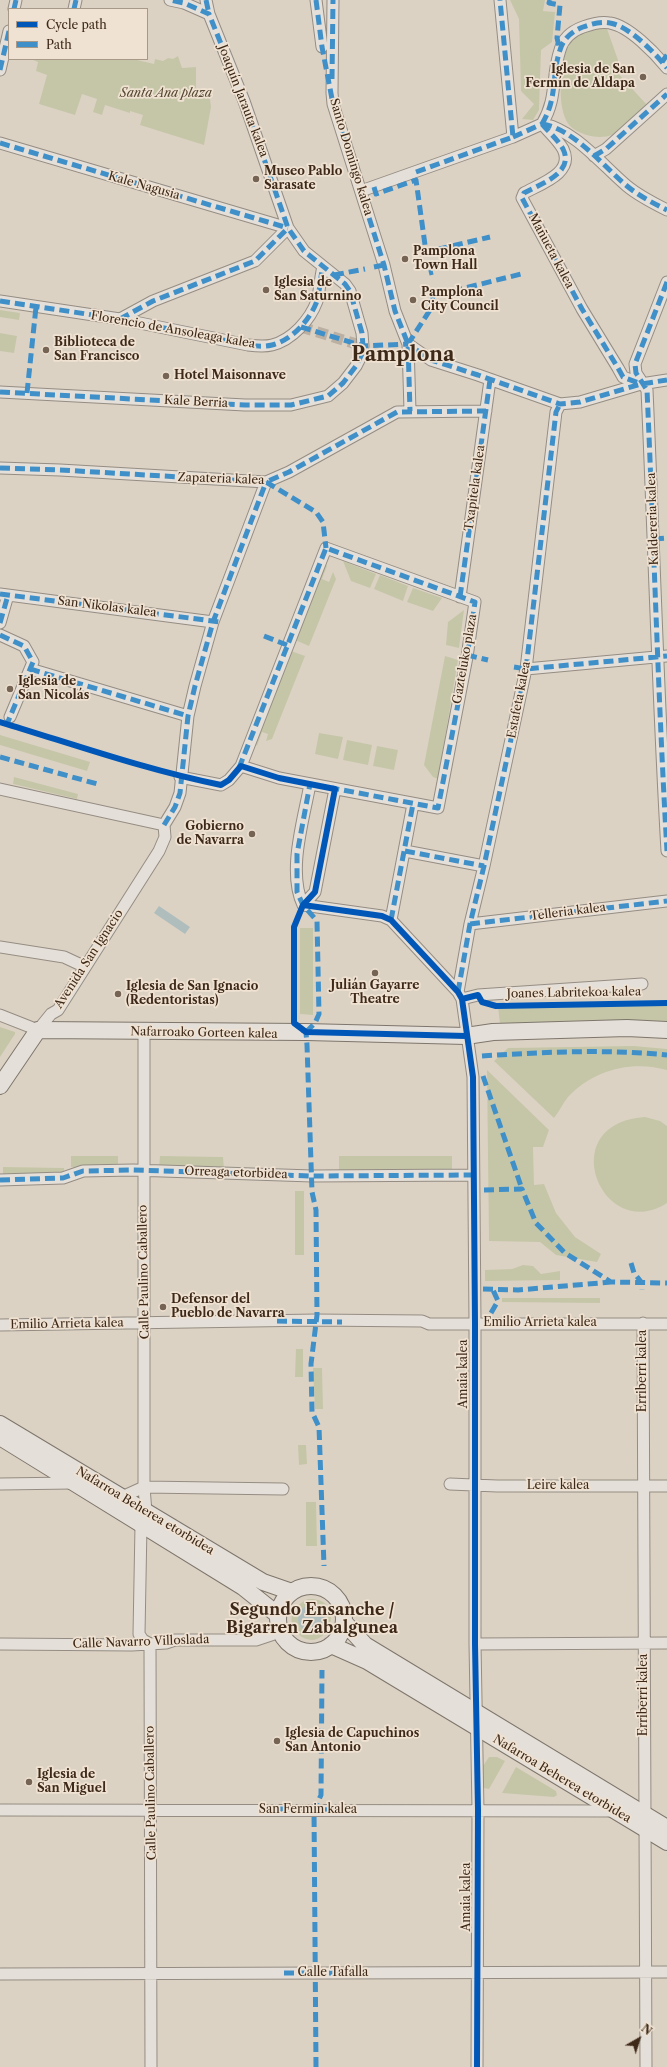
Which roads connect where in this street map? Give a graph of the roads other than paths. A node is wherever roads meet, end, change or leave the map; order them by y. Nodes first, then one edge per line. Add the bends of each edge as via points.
1 (170, 0) edge
2 (206, 0) edge
3 (316, 0) edge
4 (333, 0) edge
5 (500, 0) edge
6 (209, 14) junction
7 (8, 35) edge
8 (322, 47) dead end
9 (667, 68) edge
10 (0, 70) edge
11 (667, 94) edge
12 (542, 124) junction
13 (513, 137) junction
14 (0, 143) edge
15 (594, 156) junction
16 (361, 191) junction
17 (667, 210) edge
18 (288, 228) junction
19 (323, 267) junction
20 (667, 282) edge
21 (0, 301) edge
22 (120, 319) junction
23 (408, 344) junction
24 (363, 346) joint
25 (490, 380) junction
26 (667, 380) edge
27 (641, 384) junction
28 (0, 392) edge
29 (560, 404) junction
30 (486, 411) junction
31 (410, 412) junction
32 (0, 468) edge
33 (266, 482) junction
34 (7, 595) edge
35 (460, 597) junction
36 (214, 622) junction
37 (0, 623) edge
38 (1, 636) edge
39 (662, 656) edge
40 (30, 669) junction
41 (526, 669) junction
42 (188, 716) junction
43 (10, 717) dead end
44 (240, 766) junction
45 (180, 777) junction
46 (310, 784) junction
47 (0, 789) edge
48 (335, 789) junction
49 (413, 804) junction
50 (164, 826) junction
51 (405, 851) junction
52 (667, 851) edge
53 (484, 866) junction
54 (667, 901) edge
55 (302, 905) junction
56 (391, 920) junction
57 (470, 924) junction
58 (0, 947) edge
59 (79, 964) dead end
60 (642, 984) dead end
61 (460, 996) junction
62 (0, 1015) edge
63 (38, 1030) junction
64 (667, 1030) edge
65 (144, 1032) junction
66 (466, 1036) junction
67 (0, 1086) edge
68 (143, 1171) junction
69 (473, 1175) junction
70 (0, 1180) edge
71 (145, 1323) junction
72 (643, 1323) junction
73 (476, 1324) junction
74 (667, 1324) edge
75 (0, 1325) edge
76 (0, 1424) edge
77 (0, 1437) edge
78 (73, 1483) junction
79 (0, 1484) edge
80 (450, 1484) dead end
81 (476, 1484) junction
82 (644, 1486) junction
83 (667, 1486) edge
84 (144, 1487) junction
85 (283, 1489) dead end
86 (122, 1497) junction
87 (144, 1518) junction
88 (292, 1592) junction
89 (278, 1615) junction
90 (344, 1622) junction
91 (280, 1632) junction
92 (645, 1643) junction
93 (667, 1643) edge
94 (0, 1644) edge
95 (150, 1644) junction
96 (475, 1644) junction
97 (331, 1645) junction
98 (476, 1719) junction
99 (0, 1810) edge
100 (478, 1810) junction
101 (151, 1811) junction
102 (616, 1811) junction
103 (645, 1822) junction
104 (667, 1828) edge
105 (667, 1842) edge
106 (477, 1972) junction
107 (667, 1972) edge
108 (646, 1973) junction
109 (0, 1974) edge
110 (151, 1974) junction
111 (151, 2067) edge
112 (477, 2067) edge
113 (646, 2067) edge

1 - 6 street
2 - 6 street, Joaquín Jarauta kalea
3 - 8 street
4 - 16 street, Santo Domingo kalea via 332,98
5 - 13 street
6 - 18 street, Joaquín Jarauta kalea via 244,101
7 - 10 street
9 - 12 street via 647,46 622,27 601,22 572,32 564,40 560,50 552,105
11 - 15 street via 606,149
12 - 13 street
12 - 15 street via 553,126 569,135
12 - 27 street, Mañueta kalea via 560,144 565,160 558,175 524,193 522,198 582,309 618,368 624,377
13 - 16 street
14 - 18 street, Kale Nagusia
15 - 17 street via 628,187
16 - 23 street, Santo Domingo kalea via 395,311
18 - 19 street, Joaquín Jarauta kalea via 304,250
18 - 22 street via 255,261 153,301
19 - 22 street, Florencio de Ansoleaga kalea via 317,300 309,318 287,338 273,345 248,345
19 - 24 street, Joaquín Jarauta kalea via 350,291 362,333
20 - 27 street, Kaldereria kalea via 635,364
21 - 22 street, Florencio de Ansoleaga kalea
23 - 25 street via 431,360
23 - 31 street
24 - 28 street, Kale Berria via 356,366 344,383 328,396 291,405 245,405
25 - 29 street
25 - 30 street, Txapitela kalea
26 - 27 street
27 - 29 street via 580,402
27 - 39 street, Kaldereria kalea via 646,390
29 - 41 street, Estafeta kalea via 556,412
30 - 31 street
30 - 35 street, Txapitela kalea
31 - 33 street, Zapateria kalea via 397,412 289,472
32 - 33 street, Zapateria kalea
33 - 36 street
34 - 36 street, San Nikolas kalea
34 - 37 street
35 - 44 street, Gazteluko plaza via 326,548
35 - 49 street, Gazteluko plaza via 474,602 467,657 438,808
36 - 42 street
38 - 40 street via 24,646 33,662
39 - 41 street
39 - 52 street, Kaldereria kalea via 661,758
40 - 42 street
40 - 43 street
41 - 53 street, Estafeta kalea
42 - 45 street
44 - 45 street, Gazteluko plaza via 229,780 221,785
44 - 46 street, Gazteluko plaza
45 - 50 street via 180,793
46 - 48 street, Gazteluko plaza
46 - 55 street via 298,854 297,892
47 - 50 street
48 - 49 street, Gazteluko plaza
48 - 55 street via 315,892
49 - 51 street
50 - 63 street, Avenida San Ignacio via 165,837 158,851 58,1010 51,1014
51 - 53 street
51 - 56 street
53 - 57 street, Estafeta kalea
54 - 57 street, Telleria kalea
55 - 56 street via 382,916
56 - 61 street
57 - 61 street, Estafeta kalea
58 - 59 street via 64,957
60 - 61 street, Joanes Labritekoa kalea
61 - 66 street, Estafeta kalea
62 - 63 street
63 - 65 main road, Nafarroako Gorteen kalea
63 - 67 main road, Avenida San Ignacio
64 - 66 main road via 493,1032
65 - 66 main road, Nafarroako Gorteen kalea via 306,1032
65 - 68 street, Calle Paulino Caballero
66 - 69 street, Amaia kalea via 473,1077
68 - 69 street, Orreaga etorbidea via 312,1176
68 - 70 street, Orreaga etorbidea via 83,1171 64,1178
68 - 71 street, Calle Paulino Caballero
69 - 73 street, Amaia kalea
71 - 73 street, Emilio Arrieta kalea via 277,1321
71 - 75 street, Emilio Arrieta kalea
71 - 84 street, Calle Paulino Caballero
72 - 73 street, Emilio Arrieta kalea
72 - 74 street, Emilio Arrieta kalea
72 - 82 street, Erriberri kalea
73 - 81 street, Amaia kalea
76 - 86 main road, Nafarroa Beherea etorbidea
77 - 78 main road, Nafarroa Beherea etorbidea
78 - 79 street
78 - 87 main road, Nafarroa Beherea etorbidea
80 - 81 street, Leire kalea
81 - 82 street, Leire kalea
81 - 96 street, Amaia kalea
82 - 83 street, Leire kalea
82 - 92 street, Erriberri kalea
84 - 85 street
84 - 86 street
84 - 87 street, Calle Paulino Caballero
86 - 87 main road, Nafarroa Beherea etorbidea
87 - 88 main road, Nafarroa Beherea etorbidea via 263,1582
87 - 89 main road, Nafarroa Beherea etorbidea via 250,1591
87 - 95 street, Calle Paulino Caballero via 140,1634 143,1640
88 - 89 main road via 285,1598
88 - 90 main road via 301,1587 311,1586 331,1593 343,1611
89 - 91 main road
90 - 97 main road via 342,1631
90 - 98 main road, Nafarroa Beherea etorbidea via 366,1645
91 - 95 street, Calle Navarro Villoslada via 256,1640 175,1640
91 - 97 main road via 294,1648 303,1651 315,1652
92 - 93 street
92 - 96 street
92 - 103 street, Erriberri kalea
94 - 95 street, Calle Navarro Villoslada
95 - 101 street, Calle Paulino Caballero
96 - 98 street, Amaia kalea
97 - 98 main road, Nafarroa Beherea etorbidea via 367,1661
98 - 100 street, Amaia kalea
98 - 102 main road, Nafarroa Beherea etorbidea
98 - 103 main road, Nafarroa Beherea etorbidea
99 - 101 street, San Fermin kalea
100 - 101 street, San Fermin kalea
100 - 102 street, San Fermin kalea
100 - 106 street, Amaia kalea
101 - 110 street, Calle Paulino Caballero
102 - 103 main road, Nafarroa Beherea etorbidea
103 - 104 main road, Nafarroa Beherea etorbidea
103 - 105 main road, Nafarroa Beherea etorbidea
103 - 108 street, Erriberri kalea
106 - 108 street, Calle Tafalla
106 - 110 street, Calle Tafalla
106 - 112 street, Amaia kalea
107 - 108 street, Calle Tafalla
108 - 113 street, Erriberri kalea
109 - 110 street, Calle Tafalla
110 - 111 street, Calle Paulino Caballero

